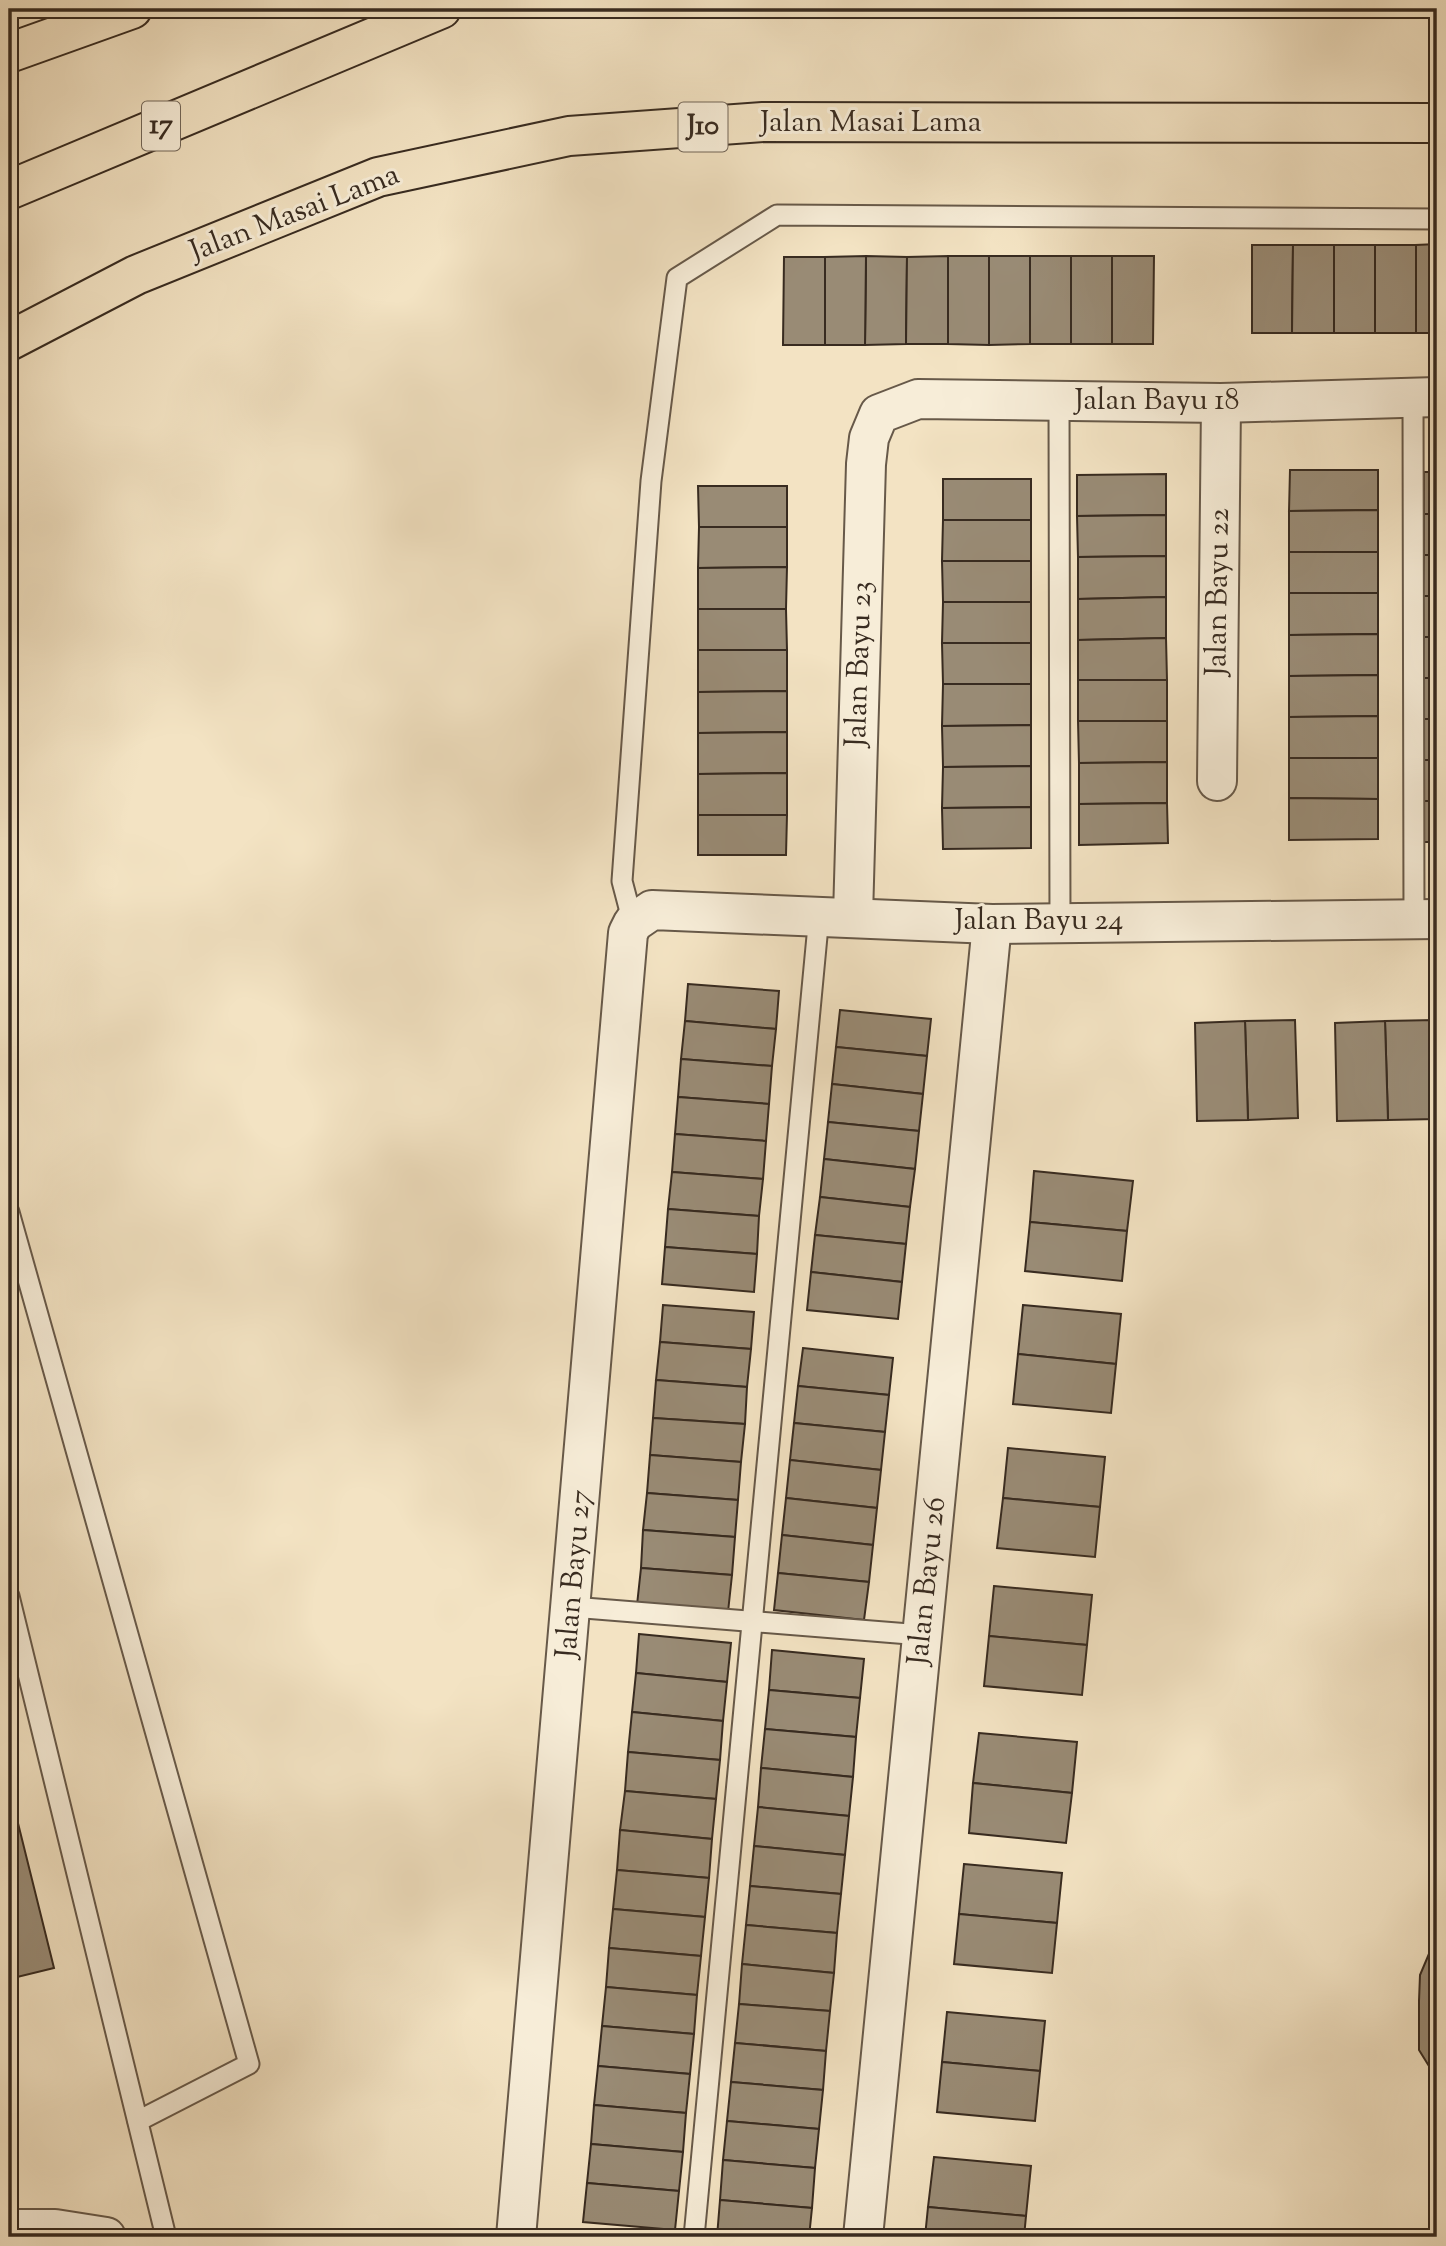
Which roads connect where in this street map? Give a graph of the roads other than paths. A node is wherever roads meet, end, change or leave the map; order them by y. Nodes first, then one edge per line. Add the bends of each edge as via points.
1 (132, 9) edge
2 (442, 9) edge
3 (9, 53) edge
4 (1437, 123) edge
5 (9, 190) edge
6 (1437, 219) edge
7 (9, 341) edge
8 (1425, 398) edge
9 (1059, 401) junction
10 (1221, 402) junction
11 (879, 414) joint
12 (1217, 781) dead end
13 (836, 916) junction
14 (638, 919) junction
15 (1426, 919) edge
16 (1060, 923) junction
17 (992, 924) junction
18 (9, 1212) edge
19 (9, 1596) edge
20 (572, 1607) junction
21 (752, 1621) junction
22 (922, 1635) junction
23 (138, 2121) junction
24 (9, 2228) edge
25 (106, 2237) edge
26 (166, 2237) edge
27 (516, 2237) edge
28 (694, 2237) edge
29 (863, 2237) edge

1 - 3 main road
2 - 5 main road, 17
4 - 7 main road, Jalan Masai Lama / J10 via 763,122 569,136 378,177 135,275
6 - 14 lane via 776,215 677,278 651,481 622,881
8 - 10 street, Jalan Bayu 18
8 - 15 lane
9 - 10 street, Jalan Bayu 18
9 - 11 street, Jalan Bayu 18 via 918,399
9 - 16 lane
10 - 12 street, Jalan Bayu 22
11 - 13 street, Jalan Bayu 23 via 869,438 866,464
13 - 14 street, Jalan Bayu 24 via 652,910
13 - 17 street, Jalan Bayu 24
13 - 21 lane
14 - 20 street, Jalan Bayu 27 via 628,933
15 - 16 street, Jalan Bayu 24
16 - 17 street, Jalan Bayu 24
17 - 22 street, Jalan Bayu 26
18 - 23 lane via 250,2064
19 - 23 lane
20 - 21 lane
20 - 27 street, Jalan Bayu 27
21 - 22 lane
21 - 28 lane
22 - 29 street, Jalan Bayu 26
23 - 26 lane
24 - 25 street

